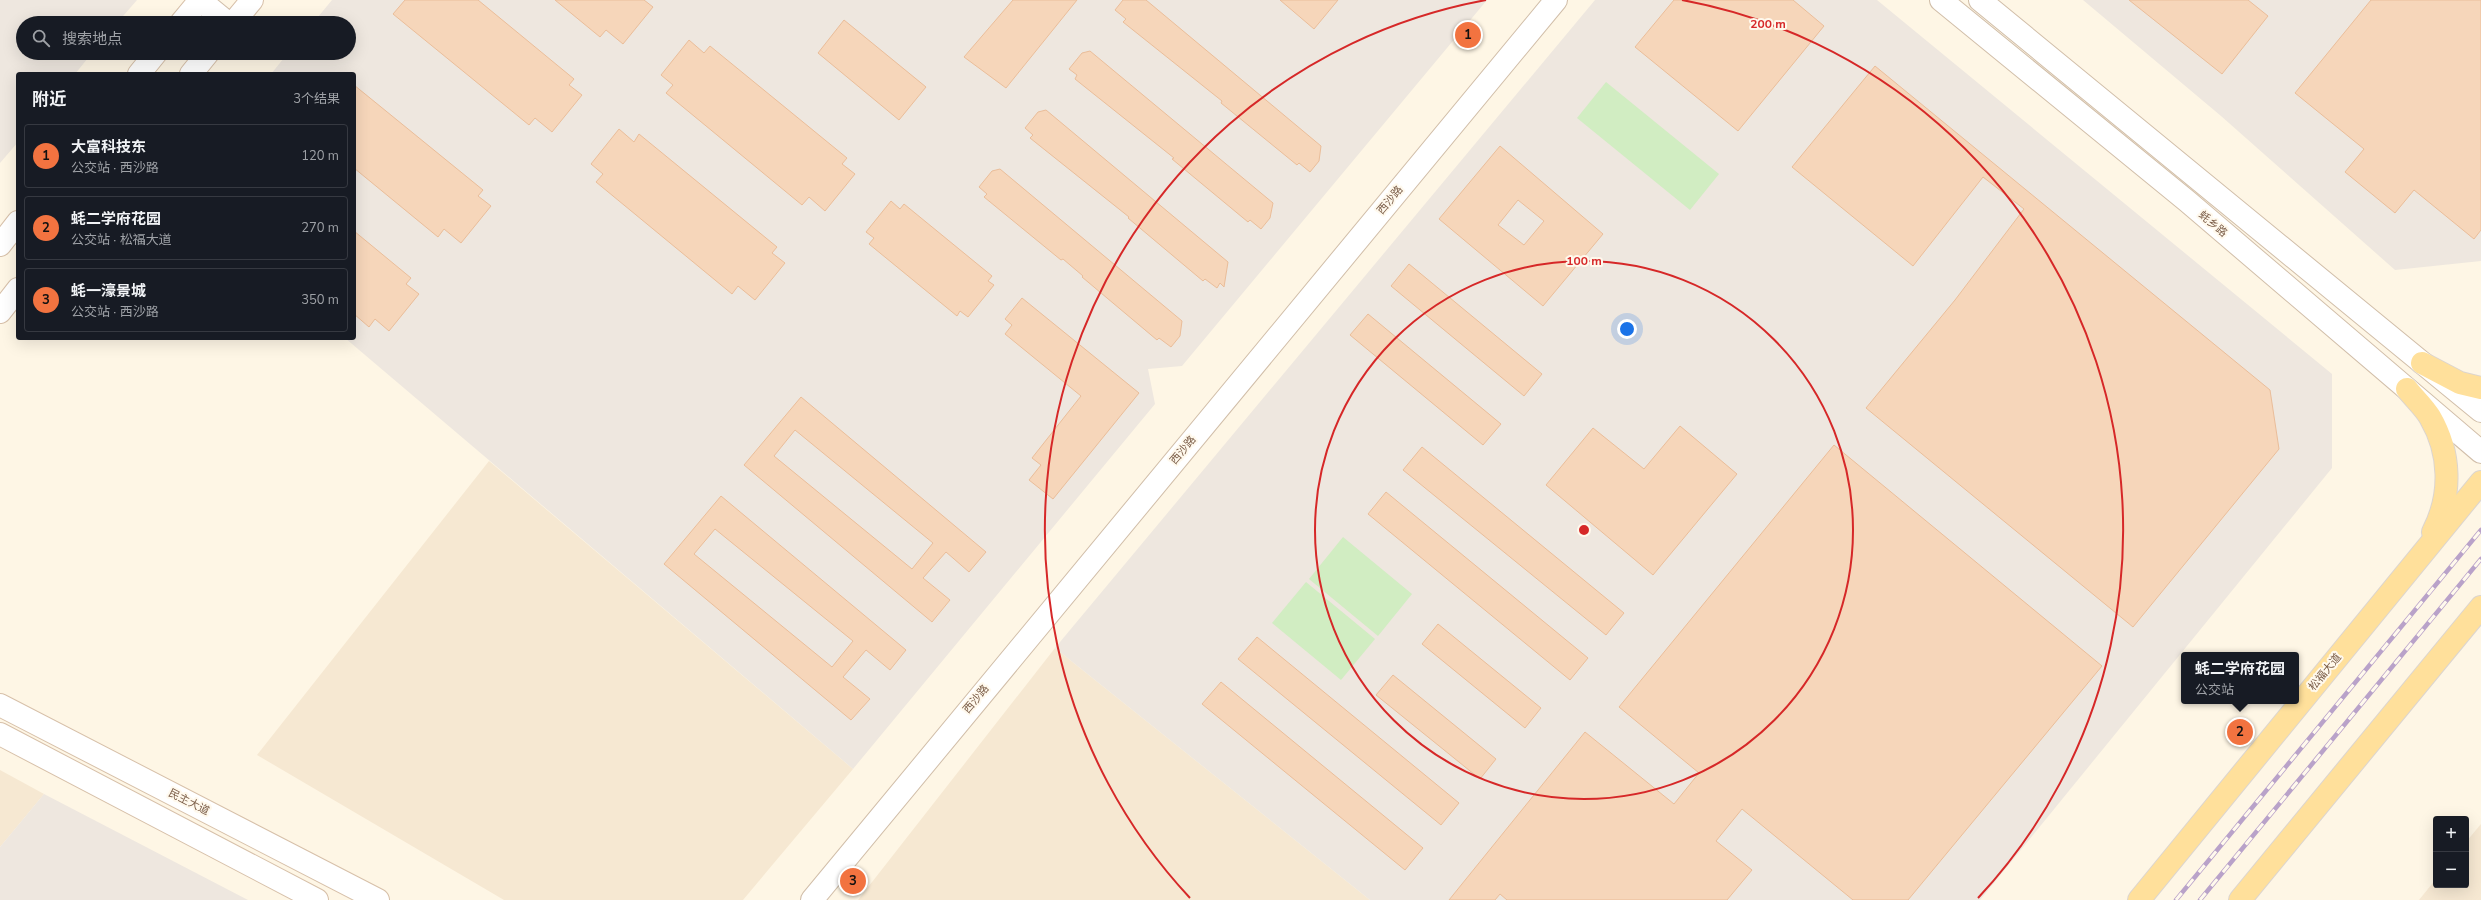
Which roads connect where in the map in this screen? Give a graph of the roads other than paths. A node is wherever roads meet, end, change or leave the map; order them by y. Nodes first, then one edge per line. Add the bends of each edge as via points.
1 (200, 0) edge
2 (252, 0) edge
3 (1556, 0) edge
4 (1941, 0) edge
5 (1980, 0) edge
6 (187, 16) edge
7 (219, 16) edge
8 (239, 16) edge
9 (150, 60) edge
10 (202, 60) edge
11 (141, 72) edge
12 (193, 72) edge
13 (16, 224) edge
14 (0, 244) edge
15 (16, 292) edge
16 (0, 312) edge
17 (2422, 363) junction
18 (2481, 388) edge
19 (2407, 389) junction
20 (2481, 412) edge
21 (2481, 452) edge
22 (2481, 482) edge
23 (2421, 555) junction
24 (2479, 609) edge
25 (2299, 704) edge
26 (2299, 704) edge
27 (0, 705) edge
28 (0, 734) edge
29 (317, 900) edge
30 (378, 900) edge
31 (812, 900) edge
32 (2138, 900) edge
33 (2240, 900) edge

1 - 6 street
1 - 7 street
2 - 8 street
3 - 31 street, 西沙路
4 - 19 street, 蚝乡路 via 2187,201
5 - 17 street
9 - 11 street
10 - 12 street
13 - 14 street
15 - 16 street
17 - 18 main road via 2460,383
17 - 20 street
19 - 21 street, 蚝乡路
19 - 23 main road via 2429,417 2445,454 2447,469 2447,486 2439,521
22 - 23 main road, 松福大道
23 - 25 main road, 松福大道
24 - 33 main road
26 - 32 main road, 松福大道
27 - 30 street, 民主大道
28 - 29 street

